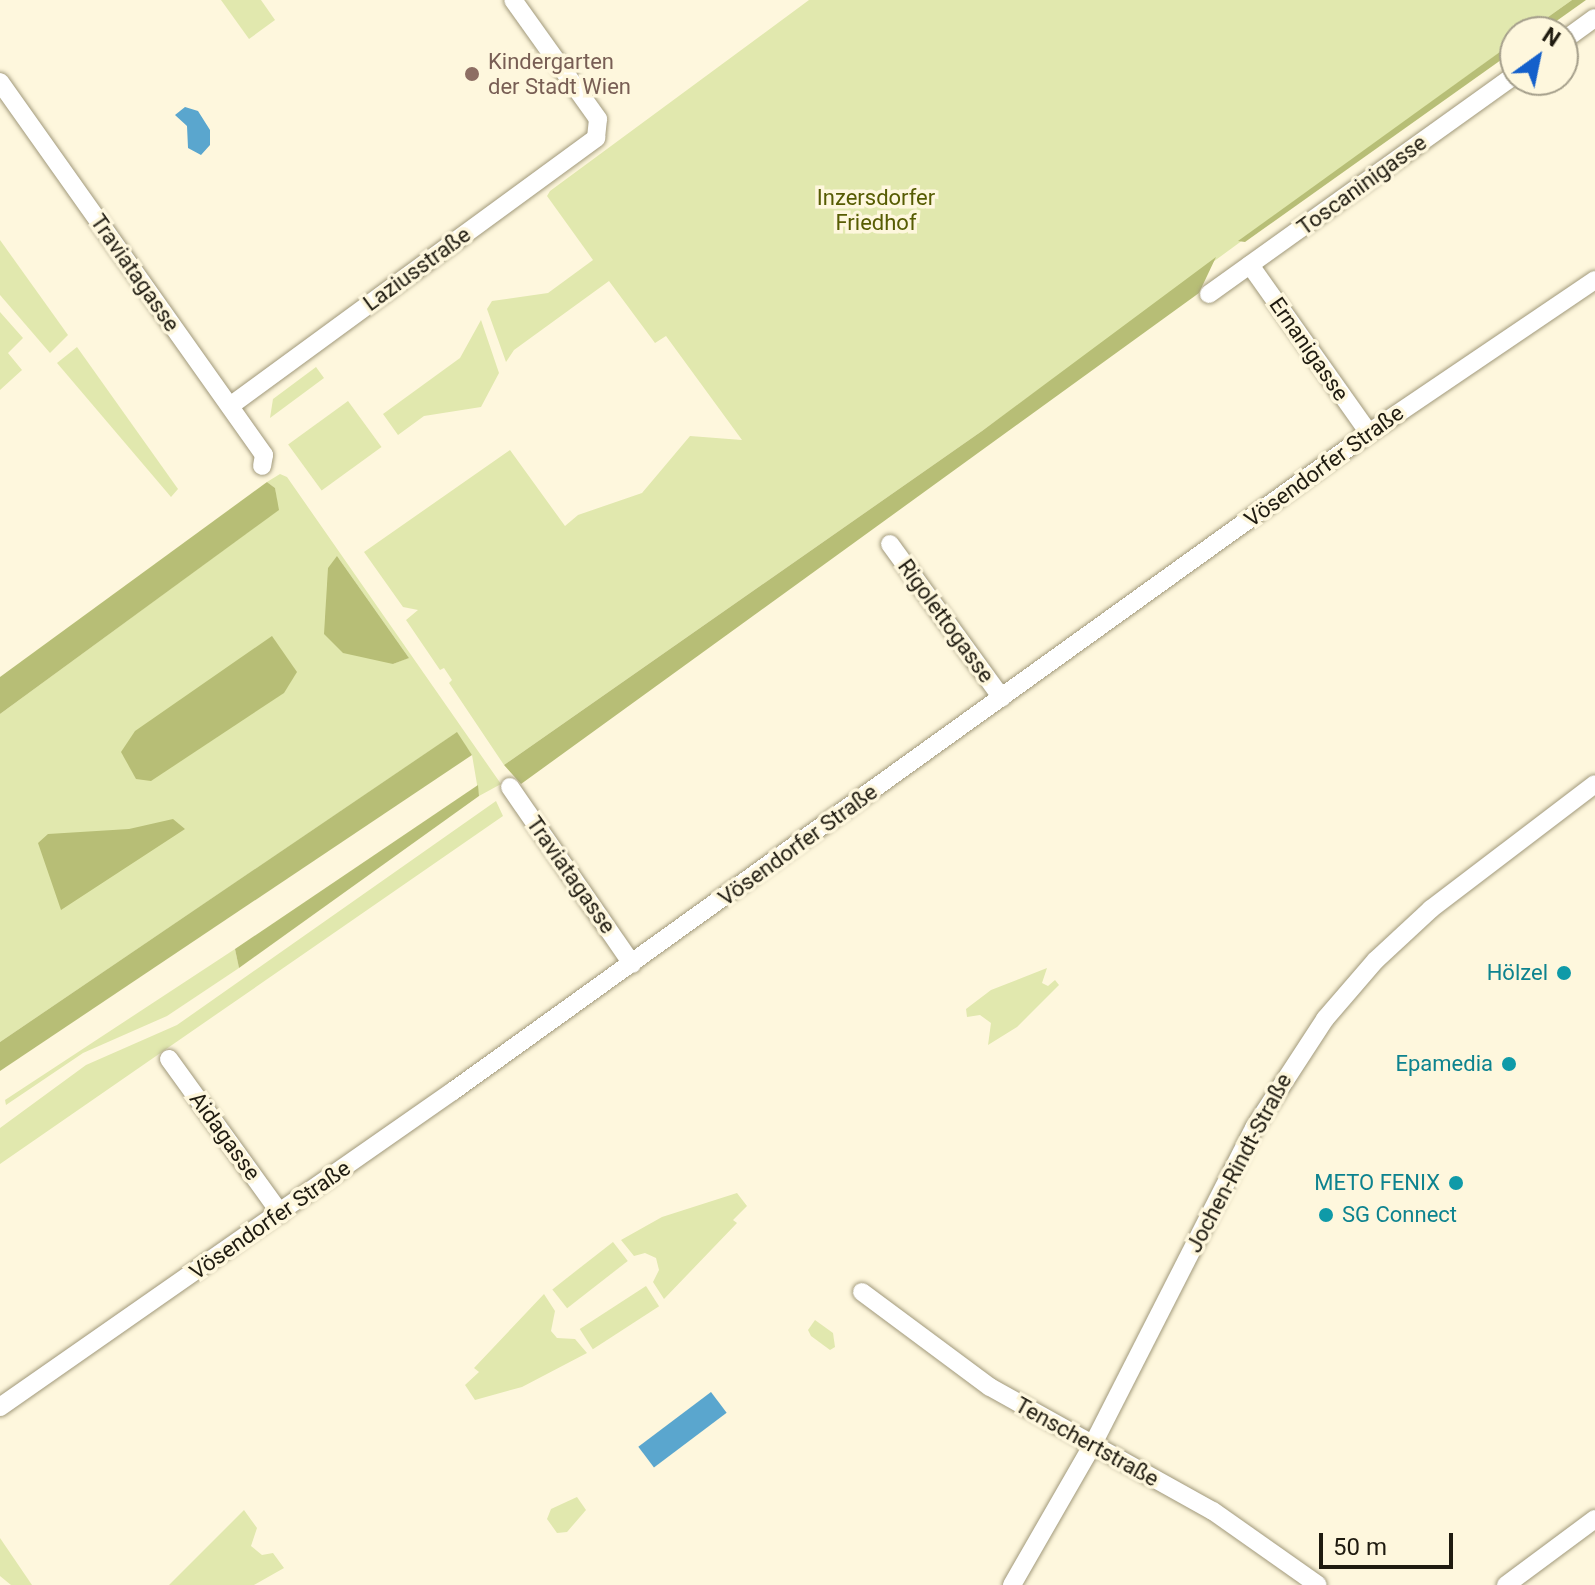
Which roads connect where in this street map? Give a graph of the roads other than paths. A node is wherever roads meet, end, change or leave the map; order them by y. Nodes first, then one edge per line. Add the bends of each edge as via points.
1 (513, 0) edge
2 (0, 82) edge
3 (1499, 86) edge
4 (1250, 265) junction
5 (1595, 280) edge
6 (1209, 294) dead end
7 (230, 406) junction
8 (1369, 433) junction
9 (262, 466) dead end
10 (890, 544) dead end
11 (1002, 698) junction
12 (1595, 784) edge
13 (510, 787) dead end
14 (632, 964) junction
15 (169, 1059) dead end
16 (280, 1213) junction
17 (862, 1292) dead end
18 (0, 1407) edge
19 (1092, 1446) junction
20 (1595, 1519) edge
21 (1012, 1585) edge
22 (1318, 1585) edge
23 (1506, 1585) edge

1 - 7 street, Laziusstraße via 601,130
2 - 7 street, Traviatagasse
3 - 4 street, Toscaninigasse
4 - 6 street, Toscaninigasse
4 - 8 street, Ernanigasse
5 - 8 street, Vösendorfer Straße
7 - 9 street, Traviatagasse via 264,455
8 - 11 street, Vösendorfer Straße
10 - 11 street, Rigolettogasse
11 - 14 street, Vösendorfer Straße
12 - 19 street, Jochen-Rindt-Straße via 1431,909 1376,960 1325,1019 1254,1128
13 - 14 street, Traviatagasse
14 - 16 street, Vösendorfer Straße
15 - 16 street, Aidagasse
16 - 18 street, Vösendorfer Straße
17 - 19 street, Tenschertstraße via 964,1370
19 - 21 street, Jochen-Rindt-Straße
19 - 22 street, Tenschertstraße via 1213,1511
20 - 23 street

